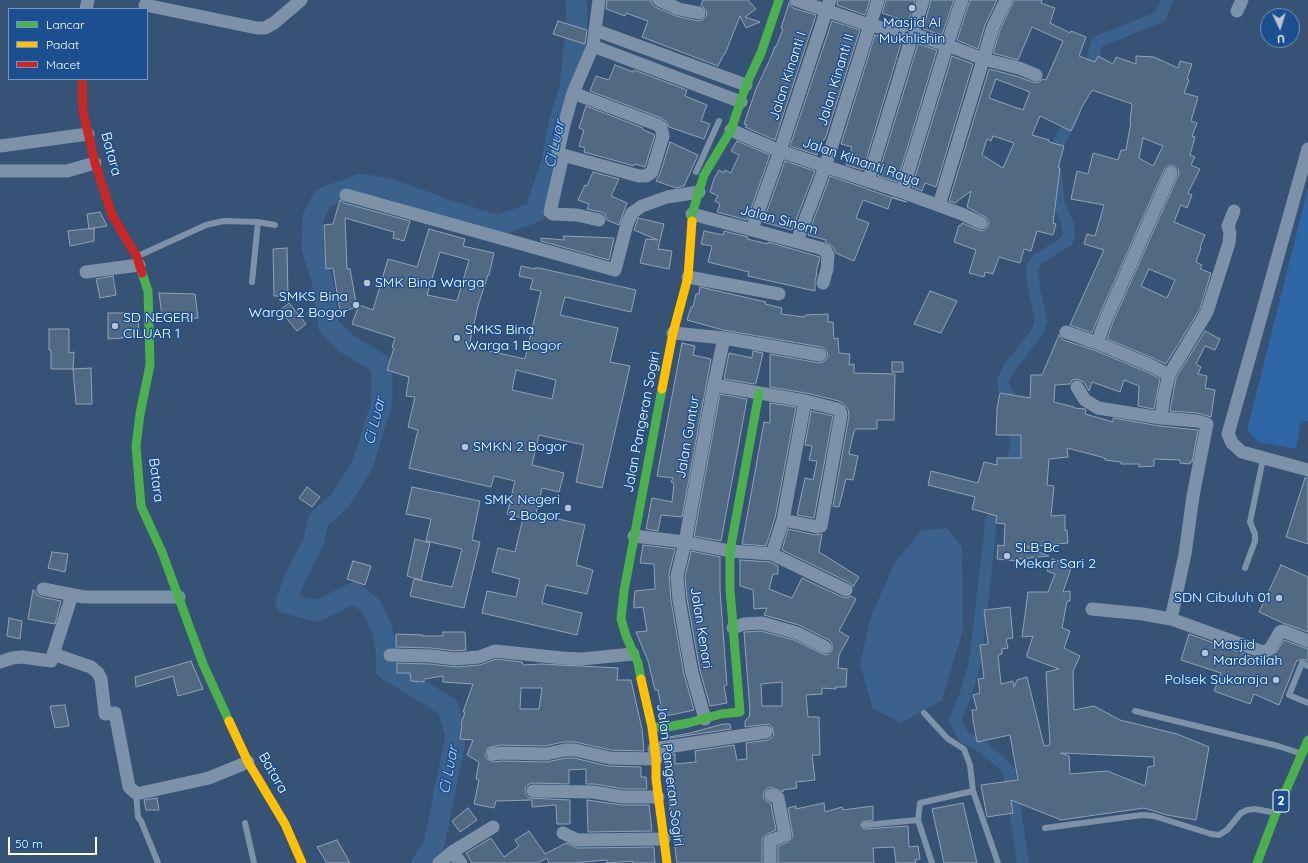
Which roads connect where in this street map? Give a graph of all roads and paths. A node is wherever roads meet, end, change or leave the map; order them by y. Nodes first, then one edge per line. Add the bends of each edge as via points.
1 (301, 0) edge
2 (599, 0) edge
3 (660, 0) edge
4 (779, 0) edge
5 (796, 0) edge
6 (878, 0) edge
7 (923, 0) edge
8 (962, 0) edge
9 (1006, 0) edge
10 (680, 4) edge
11 (146, 5) edge
12 (828, 5) edge
13 (699, 13) dead end
14 (869, 25) junction
15 (595, 30) junction
16 (912, 34) junction
17 (947, 45) junction
18 (593, 46) junction
19 (983, 59) junction
20 (1036, 75) dead end
21 (82, 80) edge
22 (746, 85) junction
23 (572, 93) junction
24 (742, 102) junction
25 (719, 121) dead end
26 (731, 130) junction
27 (88, 134) junction
28 (0, 146) edge
29 (1308, 149) edge
30 (780, 151) junction
31 (704, 154) junction
32 (563, 156) junction
33 (714, 158) junction
34 (95, 163) junction
35 (825, 167) junction
36 (0, 171) edge
37 (1171, 173) dead end
38 (694, 179) dead end
39 (868, 181) junction
40 (699, 192) junction
41 (902, 192) junction
42 (346, 195) dead end
43 (939, 205) junction
44 (1234, 211) dead end
45 (692, 214) junction
46 (599, 220) dead end
47 (258, 222) junction
48 (981, 223) dead end
49 (275, 225) dead end
50 (752, 229) junction
51 (796, 241) junction
52 (138, 261) junction
53 (86, 272) dead end
54 (688, 278) junction
55 (252, 282) dead end
56 (823, 283) dead end
57 (779, 294) dead end
58 (1066, 332) dead end
59 (673, 333) junction
60 (724, 338) junction
61 (1097, 343) junction
62 (820, 356) dead end
63 (1169, 375) junction
64 (714, 385) junction
65 (1077, 387) dead end
66 (760, 393) junction
67 (805, 401) junction
68 (1161, 418) junction
69 (1263, 459) junction
70 (1308, 470) edge
71 (783, 520) junction
72 (634, 536) junction
73 (685, 542) junction
74 (730, 551) junction
75 (772, 554) junction
76 (1245, 568) dead end
77 (43, 589) dead end
78 (846, 590) dead end
79 (72, 594) junction
80 (179, 597) junction
81 (1092, 609) dead end
82 (1172, 619) junction
83 (733, 628) junction
84 (1308, 641) edge
85 (825, 647) dead end
86 (633, 654) junction
87 (390, 655) dead end
88 (52, 657) junction
89 (0, 662) edge
90 (1308, 666) edge
91 (1308, 704) edge
92 (1135, 711) dead end
93 (924, 712) dead end
94 (705, 718) junction
95 (652, 727) junction
96 (766, 732) dead end
97 (1308, 740) edge
98 (493, 754) dead end
99 (655, 754) junction
100 (1302, 754) junction
101 (248, 762) junction
102 (533, 791) dead end
103 (973, 791) junction
104 (136, 793) junction
105 (771, 795) dead end
106 (658, 797) junction
107 (1276, 813) junction
108 (918, 820) junction
109 (245, 823) dead end
110 (865, 825) dead end
111 (493, 827) dead end
112 (1045, 828) dead end
113 (563, 833) dead end
114 (664, 840) junction
115 (452, 852) junction
116 (1259, 862) edge
117 (158, 863) edge
118 (254, 863) edge
119 (302, 863) edge
120 (439, 863) edge
121 (461, 863) edge
122 (667, 863) edge
123 (770, 863) edge
124 (932, 863) edge
125 (998, 863) edge

1 - 11 street via 265,28
2 - 15 street
3 - 10 street
4 - 22 main road, Jalan Pangeran Sogiri via 761,53
5 - 12 street
6 - 14 street, Jalan Kinanti II
7 - 16 street
8 - 17 street
9 - 19 street via 993,27
10 - 13 street
12 - 14 street
12 - 30 street, Jalan Kinanti I
14 - 16 street
14 - 35 street, Jalan Kinanti II
15 - 18 street
15 - 22 street
16 - 17 street
16 - 39 street
17 - 19 street
17 - 41 street
18 - 23 street
18 - 24 street
19 - 20 street
19 - 43 street
21 - 27 main road, Batara
22 - 24 main road, Jalan Pangeran Sogiri
23 - 32 street via 558,151
23 - 32 street via 658,125 663,136 652,172 646,176
24 - 26 main road, Jalan Pangeran Sogiri
25 - 31 lane
26 - 30 street, Jalan Kinanti Raya
26 - 33 main road, Jalan Pangeran Sogiri
27 - 28 street
27 - 34 main road, Batara
29 - 69 street via 1228,434 1232,443 1242,452
30 - 35 street, Jalan Kinanti Raya
30 - 50 street, Jalan Kinanti I
31 - 33 lane
31 - 38 lane
32 - 46 street via 550,212
33 - 40 main road, Jalan Pangeran Sogiri via 704,175
34 - 36 street via 68,171
34 - 52 main road, Batara via 112,215
35 - 39 street, Jalan Kinanti Raya
35 - 51 street, Jalan Kinanti II
37 - 61 street
39 - 41 street, Jalan Kinanti Raya
40 - 42 street via 667,197 642,206 632,213 615,270
40 - 45 main road, Jalan Pangeran Sogiri
41 - 43 street, Jalan Kinanti Raya
43 - 48 street, Jalan Kinanti Raya
44 - 63 street via 1228,226 1230,240 1207,312
45 - 50 street, Jalan Sinom
45 - 54 main road, Jalan Pangeran Sogiri
47 - 49 lane
47 - 52 lane via 224,221 206,225
47 - 55 lane
50 - 51 street, Jalan Sinom
51 - 56 street, Jalan Sinom via 826,251 828,264
52 - 53 street
52 - 80 main road, Batara via 148,291 150,365 136,446 141,506
54 - 57 street
54 - 59 main road, Jalan Pangeran Sogiri
58 - 61 street
59 - 60 street
59 - 72 main road, Jalan Pangeran Sogiri
60 - 62 street
60 - 64 street, Jalan Guntur
61 - 63 street
63 - 68 street
64 - 66 street
64 - 73 street, Jalan Guntur
65 - 68 street via 1085,400 1098,408
66 - 67 street
66 - 74 main road
67 - 71 street
67 - 71 street via 840,411 822,522 821,526 817,527
68 - 82 street via 1204,422 1208,428 1193,496
69 - 70 street
69 - 76 lane via 1250,522 1255,541
71 - 75 street
72 - 73 street
72 - 86 main road, Jalan Pangeran Sogiri via 621,619
73 - 74 street
73 - 94 street, Jalan Kenari via 677,576 679,600 692,673
74 - 75 street
74 - 83 main road
75 - 78 street
77 - 79 street
79 - 80 street via 84,597
79 - 88 street
80 - 101 main road, Batara via 203,664
81 - 82 street
82 - 84 street via 1263,652 1270,649 1283,631
83 - 85 street via 744,624 762,623 797,633
83 - 94 main road via 740,712
86 - 87 street via 562,658 495,651 479,657 455,660 431,656
86 - 95 main road, Jalan Pangeran Sogiri via 638,663
88 - 89 street via 22,657
88 - 104 street via 91,667 98,673 105,714 115,713 129,787
90 - 91 lane via 1302,663 1289,695
92 - 100 lane
93 - 103 lane via 948,739 964,749 970,765
94 - 95 main road via 667,727
95 - 99 main road, Jalan Pangeran Sogiri
96 - 99 street
97 - 100 main road, 2
98 - 99 street via 546,754 575,750 610,758
99 - 106 main road, Jalan Pangeran Sogiri
100 - 107 main road, 2
101 - 104 street via 209,778
101 - 119 main road, Batara via 285,824
102 - 106 street
103 - 108 lane via 920,803
103 - 125 lane
104 - 117 lane via 138,817
105 - 123 street via 778,798 785,835 770,841
106 - 114 main road, Jalan Pangeran Sogiri
107 - 112 lane via 1247,810 1219,835 1154,816 1142,815
107 - 116 main road, 2
108 - 110 lane
108 - 124 lane
109 - 118 lane
111 - 115 street
113 - 114 street via 577,840
114 - 122 main road, Jalan Pangeran Sogiri
115 - 120 street
115 - 121 street

